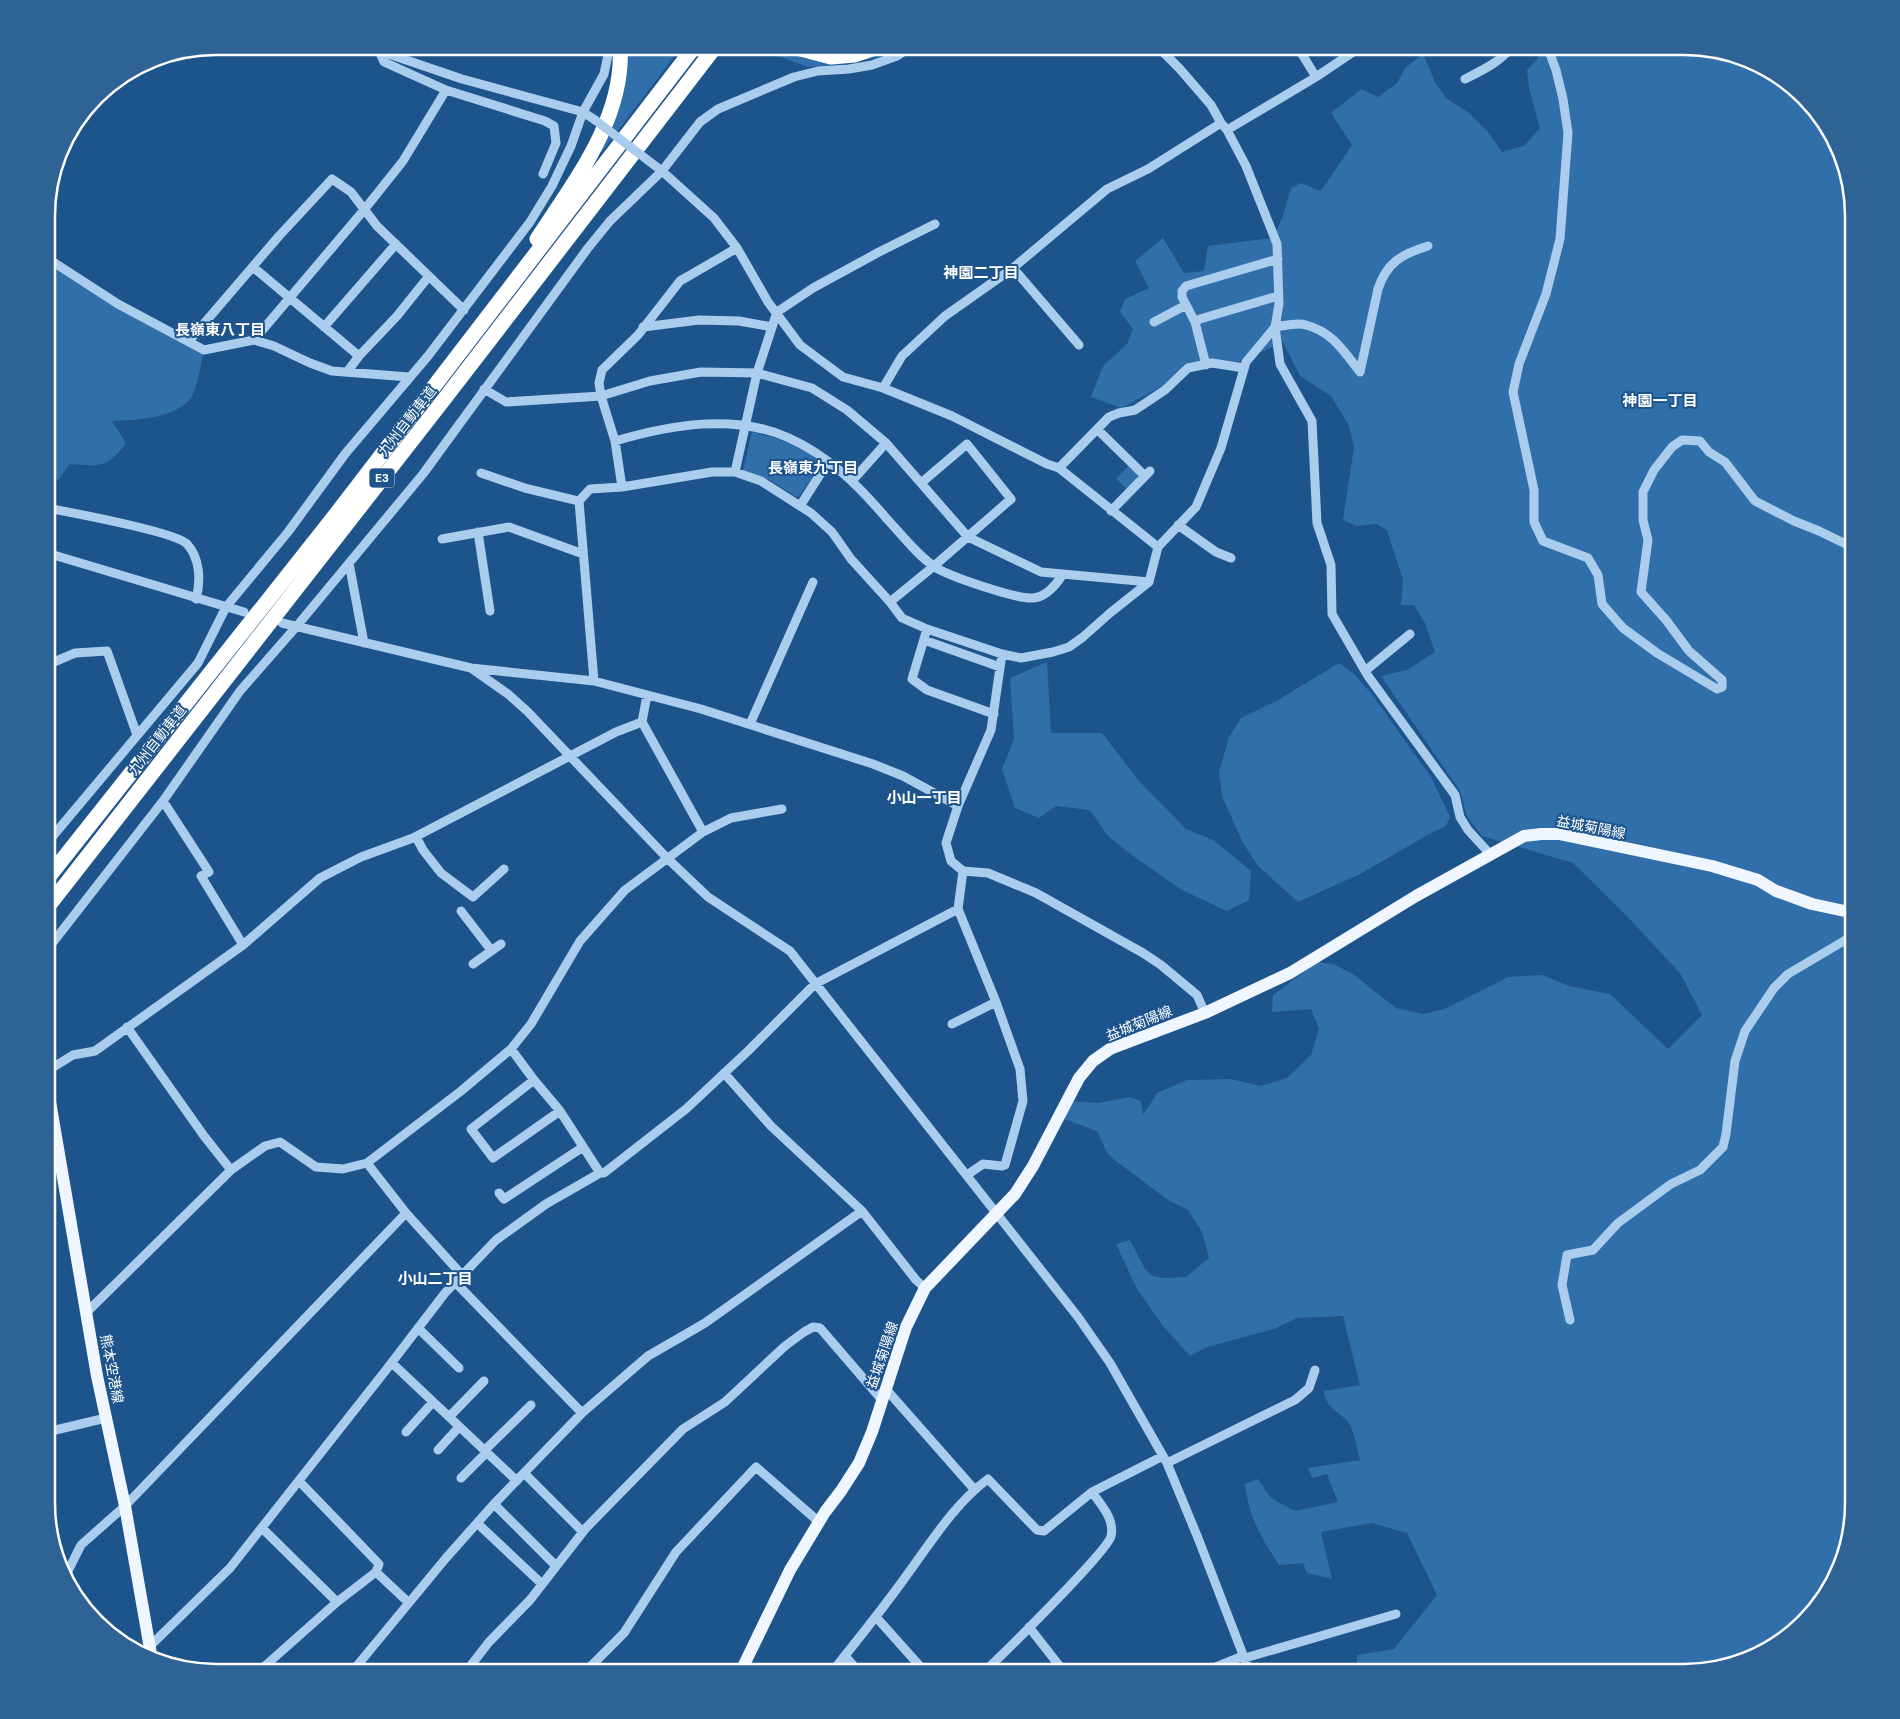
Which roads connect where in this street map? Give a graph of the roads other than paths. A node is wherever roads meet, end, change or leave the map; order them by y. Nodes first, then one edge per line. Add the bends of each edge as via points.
1 (380, 55) edge
2 (388, 55) edge
3 (608, 55) edge
4 (621, 55) edge
5 (688, 55) edge
6 (709, 55) edge
7 (823, 55) edge
8 (855, 55) edge
9 (898, 55) edge
10 (1167, 55) edge
11 (1303, 55) edge
12 (1349, 55) edge
13 (1505, 55) edge
14 (1550, 55) edge
15 (1316, 77) junction
16 (1465, 79) dead end
17 (446, 90) junction
18 (583, 112) junction
19 (1224, 127) junction
20 (662, 171) junction
21 (543, 174) dead end
22 (364, 210) junction
23 (935, 224) dead end
24 (396, 244) junction
25 (1428, 246) dead end
26 (737, 248) junction
27 (1278, 259) junction
28 (55, 263) edge
29 (252, 267) junction
30 (1013, 268) junction
31 (429, 276) junction
32 (1278, 296) junction
33 (290, 298) junction
34 (1186, 305) junction
35 (464, 310) junction
36 (776, 312) junction
37 (1154, 322) dead end
38 (1195, 322) junction
39 (324, 327) junction
40 (643, 327) junction
41 (772, 327) junction
42 (1275, 327) junction
43 (254, 340) junction
44 (189, 342) junction
45 (1079, 345) dead end
46 (359, 356) junction
47 (456, 359) junction
48 (1206, 365) junction
49 (1244, 368) junction
50 (347, 372) junction
51 (757, 373) junction
52 (409, 377) junction
53 (883, 388) junction
54 (484, 389) junction
55 (601, 396) junction
56 (745, 426) junction
57 (1097, 429) junction
58 (615, 441) junction
59 (886, 443) junction
60 (828, 462) junction
61 (1059, 468) junction
62 (735, 472) junction
63 (481, 473) dead end
64 (852, 481) junction
65 (921, 483) junction
66 (622, 487) junction
67 (579, 501) junction
68 (800, 506) junction
69 (55, 509) edge
70 (1111, 511) junction
71 (1178, 525) junction
72 (478, 532) junction
73 (968, 537) junction
74 (442, 539) dead end
75 (1845, 544) edge
76 (1158, 547) junction
77 (583, 554) junction
78 (55, 555) edge
79 (1231, 558) dead end
80 (348, 563) junction
81 (934, 566) junction
82 (1063, 574) junction
83 (813, 582) dead end
84 (1149, 582) junction
85 (196, 599) junction
86 (890, 602) junction
87 (226, 607) junction
88 (490, 610) dead end
89 (244, 612) dead end
90 (282, 623) dead end
91 (296, 627) junction
92 (927, 630) junction
93 (1410, 634) dead end
94 (924, 640) junction
95 (364, 643) junction
96 (1002, 654) junction
97 (55, 662) edge
98 (1000, 667) junction
99 (471, 668) junction
100 (1365, 671) junction
101 (594, 681) junction
102 (647, 695) junction
103 (994, 714) junction
104 (642, 722) junction
105 (750, 724) junction
106 (137, 735) junction
107 (570, 756) junction
108 (162, 801) junction
109 (958, 806) junction
110 (782, 809) dead end
111 (703, 832) junction
112 (55, 833) edge
113 (416, 837) junction
114 (1490, 854) junction
115 (668, 860) junction
116 (55, 869) edge
117 (504, 869) dead end
118 (963, 871) junction
119 (55, 898) edge
120 (958, 909) junction
121 (461, 911) dead end
122 (1845, 911) edge
123 (1845, 939) edge
124 (55, 940) edge
125 (500, 944) dead end
126 (243, 945) junction
127 (491, 950) junction
128 (473, 964) dead end
129 (815, 984) junction
130 (996, 1002) junction
131 (1205, 1013) junction
132 (952, 1024) dead end
133 (127, 1027) junction
134 (510, 1049) junction
135 (55, 1066) edge
136 (724, 1073) junction
137 (534, 1080) junction
138 (560, 1111) junction
139 (55, 1131) edge
140 (583, 1147) junction
141 (367, 1163) junction
142 (231, 1170) junction
143 (600, 1173) junction
144 (967, 1175) junction
145 (504, 1200) dead end
146 (862, 1211) junction
147 (406, 1213) junction
148 (996, 1213) junction
149 (462, 1275) junction
150 (455, 1282) junction
151 (925, 1288) junction
152 (86, 1313) junction
153 (1570, 1320) dead end
154 (418, 1328) junction
155 (392, 1363) junction
156 (459, 1368) dead end
157 (1315, 1370) dead end
158 (484, 1381) dead end
159 (884, 1394) junction
160 (433, 1402) junction
161 (530, 1405) dead end
162 (582, 1413) junction
163 (449, 1417) junction
164 (106, 1418) junction
165 (459, 1427) junction
166 (55, 1430) edge
167 (406, 1432) dead end
168 (438, 1450) dead end
169 (486, 1451) junction
170 (1165, 1460) junction
171 (524, 1473) junction
172 (461, 1478) dead end
173 (517, 1481) junction
174 (299, 1482) junction
175 (974, 1489) junction
176 (1092, 1492) junction
177 (494, 1504) junction
178 (125, 1506) junction
179 (819, 1522) junction
180 (477, 1523) junction
181 (262, 1528) junction
182 (582, 1532) junction
183 (556, 1566) junction
184 (69, 1569) edge
185 (376, 1572) junction
186 (542, 1584) junction
187 (337, 1602) junction
188 (409, 1603) junction
189 (1396, 1614) dead end
190 (876, 1617) junction
191 (1029, 1627) junction
192 (149, 1649) edge
193 (153, 1651) edge
194 (845, 1656) junction
195 (1244, 1657) junction
196 (267, 1664) edge
197 (358, 1664) edge
198 (472, 1664) edge
199 (593, 1664) edge
200 (744, 1664) edge
201 (838, 1664) edge
202 (852, 1664) edge
203 (918, 1664) edge
204 (992, 1664) edge
205 (1058, 1664) edge
206 (1225, 1664) edge
207 (1247, 1664) edge

1 - 17 street via 384,62
2 - 18 street
3 - 18 street via 604,74
4 - 47 highway via 618,86 590,156
5 - 47 highway, 九州自動車道 / E3
6 - 119 highway, 九州自動車道 / E3
7 - 8 highway
9 - 20 street via 872,65 794,77 718,110 700,122
10 - 19 street via 1211,105
11 - 15 street
12 - 15 street
13 - 16 street
14 - 75 street via 1563,99 1568,133 1560,239 1546,294 1519,364 1514,392 1534,490 1534,522 1543,541 1588,558 1598,575 1602,604 1623,628 1717,689 1722,687 1722,680 1689,651 1641,592 1648,540 1643,520 1643,492 1654,470 1672,447 1682,440 1700,440 1709,452 1725,462 1755,501
15 - 19 street
17 - 21 street via 554,126 556,143
17 - 22 street via 403,161
18 - 20 street, bridge
18 - 35 street via 552,186 530,222
19 - 27 street via 1246,166 1277,244
19 - 30 street via 1107,190
20 - 26 street via 714,218
20 - 54 street via 610,221
22 - 24 street
22 - 29 street via 351,192 332,179
22 - 33 street
23 - 36 street via 813,288
24 - 31 street
24 - 39 street
25 - 42 street via 1408,252 1393,262 1382,276 1360,372 1343,348 1323,332 1305,324
26 - 36 street
26 - 40 street via 680,282
27 - 32 street
27 - 34 street via 1186,286 1182,297
28 - 44 street via 118,304
29 - 33 street
29 - 44 street
30 - 45 street
30 - 53 street via 945,316 902,356
31 - 35 street
31 - 46 street
32 - 38 street
32 - 42 street
33 - 39 street
33 - 43 street
34 - 37 street
34 - 38 street
35 - 52 street
36 - 41 street
36 - 53 street via 800,345 843,377
38 - 48 street
39 - 46 street
40 - 41 street via 700,320
40 - 55 street via 602,370
41 - 51 street
42 - 49 street
42 - 100 street via 1280,364 1312,421 1317,523 1331,565 1332,614
43 - 44 street via 204,350
43 - 50 street via 332,371
46 - 50 street
47 - 116 highway, 九州自動車道 / E3
48 - 49 street
48 - 57 street via 1188,368 1165,390 1135,410 1109,417
49 - 71 street via 1221,448 1196,506
50 - 52 street
51 - 55 street via 701,372 650,381
51 - 56 street
51 - 59 street via 812,388 846,410
52 - 87 street
53 - 61 street via 952,416
54 - 55 street via 506,402
54 - 80 street via 423,474
55 - 58 street
56 - 58 street via 692,424
56 - 60 street via 790,438
56 - 62 street
57 - 61 street
57 - 70 street via 1147,474
58 - 66 street
59 - 64 street
59 - 65 street
60 - 64 street
60 - 68 street
61 - 70 street
62 - 66 street via 712,472
62 - 68 street via 761,481
63 - 67 street
64 - 81 street
65 - 73 street
65 - 73 street via 967,444 1010,498
66 - 67 street via 590,489
67 - 77 street
68 - 86 street via 832,532 851,560
69 - 85 street via 90,515 186,543 194,554 199,572
70 - 76 street
71 - 76 street
71 - 79 street via 1216,552
72 - 74 street
72 - 77 street via 509,527
72 - 88 street
73 - 81 street
73 - 82 street via 1040,572
76 - 84 street
77 - 101 street
78 - 85 street
80 - 91 street
80 - 95 street
81 - 82 street via 947,574 1032,598 1043,595 1056,585
81 - 86 street
82 - 84 street
83 - 105 street
84 - 96 street via 1069,647 1021,658
85 - 87 street
86 - 92 street via 902,618
87 - 89 street
87 - 106 street via 198,663
90 - 91 street
91 - 95 street
91 - 108 street via 240,691
92 - 94 street
92 - 96 street
93 - 100 street
94 - 98 street
94 - 103 street via 912,679 927,690
95 - 99 street
96 - 98 street
97 - 106 street via 75,653 107,651
98 - 103 street
99 - 101 street
99 - 107 street via 508,694
100 - 114 street via 1455,795 1460,817 1468,830
101 - 102 street
102 - 104 street
102 - 105 street
103 - 109 street via 991,730
104 - 107 street
104 - 111 street
105 - 109 street via 888,770
106 - 112 street
107 - 113 street
107 - 115 street
108 - 124 street
108 - 126 street via 209,872 201,876
109 - 118 street via 946,843 950,861
110 - 111 street via 731,818
111 - 115 street
113 - 117 street via 441,873 473,897
113 - 126 street via 361,857 320,878
114 - 122 main road, 益城菊陽線 via 1524,836 1559,834 1720,868 1758,880 1776,891 1812,904
114 - 131 main road, 益城菊陽線 via 1290,973
115 - 129 street via 708,897 790,951
115 - 134 street via 625,890 580,942 531,1024
118 - 120 street
118 - 131 street via 988,873 1036,893 1143,953 1197,995
120 - 129 street
120 - 130 street
121 - 127 street
123 - 153 street via 1788,974 1774,988 1745,1031 1736,1060 1723,1148 1700,1170 1671,1184 1618,1223 1593,1250 1567,1255 1562,1285
125 - 127 street
126 - 133 street
127 - 128 street
129 - 136 street
129 - 144 street
130 - 132 street
130 - 144 street via 1020,1069 1023,1101 1005,1165 983,1164
131 - 148 main road, 益城菊陽線 via 1110,1049 1094,1061 1079,1078 1015,1194
133 - 135 street via 95,1051 73,1055
133 - 142 street
134 - 137 street
134 - 141 street
136 - 143 street via 686,1109
136 - 146 street via 771,1126
137 - 138 street
137 - 138 street via 471,1129 493,1158
138 - 140 street
139 - 152 main road, 熊本空港線
140 - 143 street
140 - 145 street
141 - 142 street via 343,1169 316,1166 280,1142 264,1146
141 - 147 street
142 - 152 street
143 - 149 street via 546,1204 496,1240
144 - 148 street
146 - 151 street
146 - 162 street via 705,1323 648,1356
147 - 149 street
147 - 178 street
148 - 151 main road, 益城菊陽線
148 - 170 street via 1110,1363
149 - 150 street
150 - 154 street
150 - 162 street
151 - 159 main road, 益城菊陽線 via 906,1327
152 - 164 main road, 熊本空港線
154 - 155 street
154 - 156 street
155 - 160 street
155 - 174 street
157 - 170 street via 1309,1388 1294,1400
158 - 163 street
159 - 175 street
159 - 179 main road, 益城菊陽線 via 859,1463
159 - 182 street via 820,1328 813,1327 785,1346 725,1402 684,1429
160 - 163 street
160 - 167 street
161 - 169 street
162 - 171 street
163 - 165 street
164 - 166 street
164 - 178 main road, 熊本空港線
165 - 168 street
165 - 169 street
169 - 172 street
169 - 173 street
170 - 176 street
170 - 195 street
171 - 173 street
171 - 182 street
173 - 177 street
174 - 181 street
174 - 185 street via 379,1564
175 - 176 street via 988,1479 1037,1530 1044,1531
175 - 190 street via 939,1530
176 - 191 street via 1112,1523 1111,1538
177 - 180 street
177 - 183 street
178 - 184 street via 81,1545
178 - 192 main road, 熊本空港線
179 - 199 street via 756,1466 676,1552 624,1633
179 - 200 main road, 益城菊陽線 via 790,1570
180 - 186 street
180 - 188 street
181 - 187 street
181 - 193 street via 230,1568
182 - 183 street
183 - 186 street
185 - 187 street
185 - 188 street
186 - 198 street
187 - 196 street
188 - 197 street
189 - 195 street
190 - 194 street
190 - 203 street
191 - 204 street
191 - 205 street
194 - 201 street
194 - 202 street
195 - 206 street
195 - 207 street

